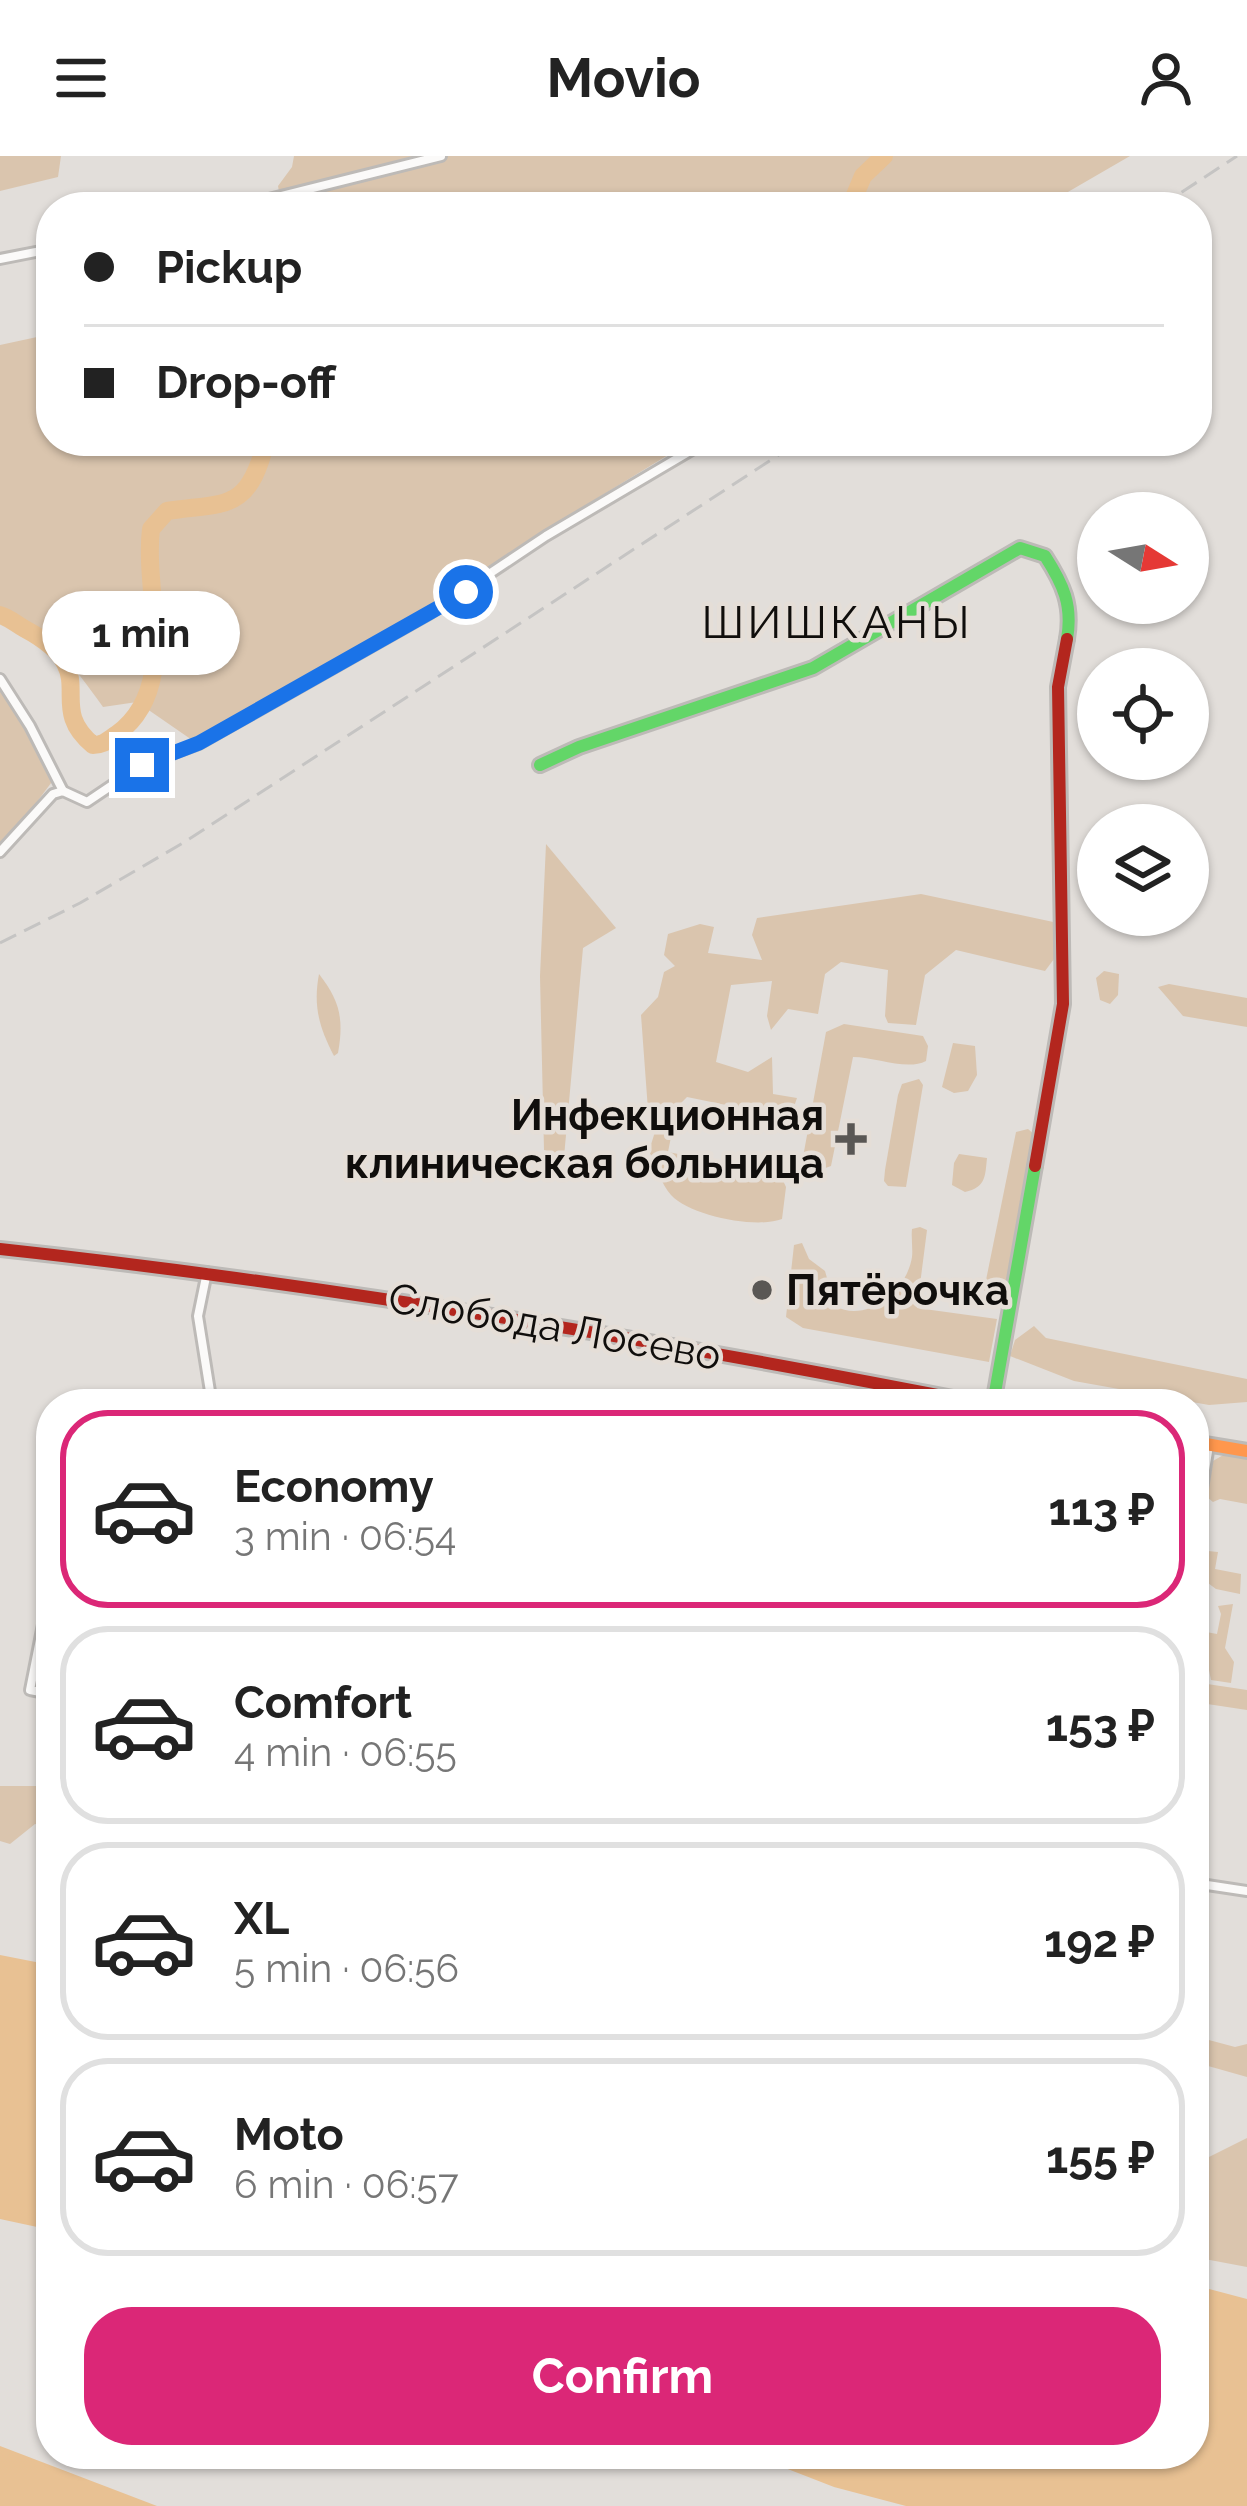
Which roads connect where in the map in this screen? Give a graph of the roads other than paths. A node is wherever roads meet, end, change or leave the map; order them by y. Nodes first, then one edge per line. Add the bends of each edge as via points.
1 (442, 156) edge
2 (297, 192) edge
3 (36, 252) edge
4 (0, 259) edge
5 (682, 456) edge
6 (0, 679) edge
7 (540, 765) dead end
8 (63, 791) junction
9 (0, 852) edge
10 (0, 1250) edge
11 (207, 1271) junction
12 (210, 1389) edge
13 (910, 1389) edge
14 (996, 1389) edge
15 (1209, 1444) edge
16 (1247, 1451) edge
17 (36, 1664) edge
18 (36, 1691) edge
19 (1209, 1885) edge
20 (1247, 1891) edge

1 - 2 street
3 - 4 street
5 - 8 street via 466,592 199,743 142,765 87,802
6 - 8 street
7 - 14 street via 813,668 1020,548 1045,556 1072,617 1058,687 1064,1004
8 - 9 street
10 - 11 street, Слобода Лосево
11 - 12 street via 198,1316
11 - 13 street, Слобода Лосево
15 - 16 street
17 - 18 street
19 - 20 street

